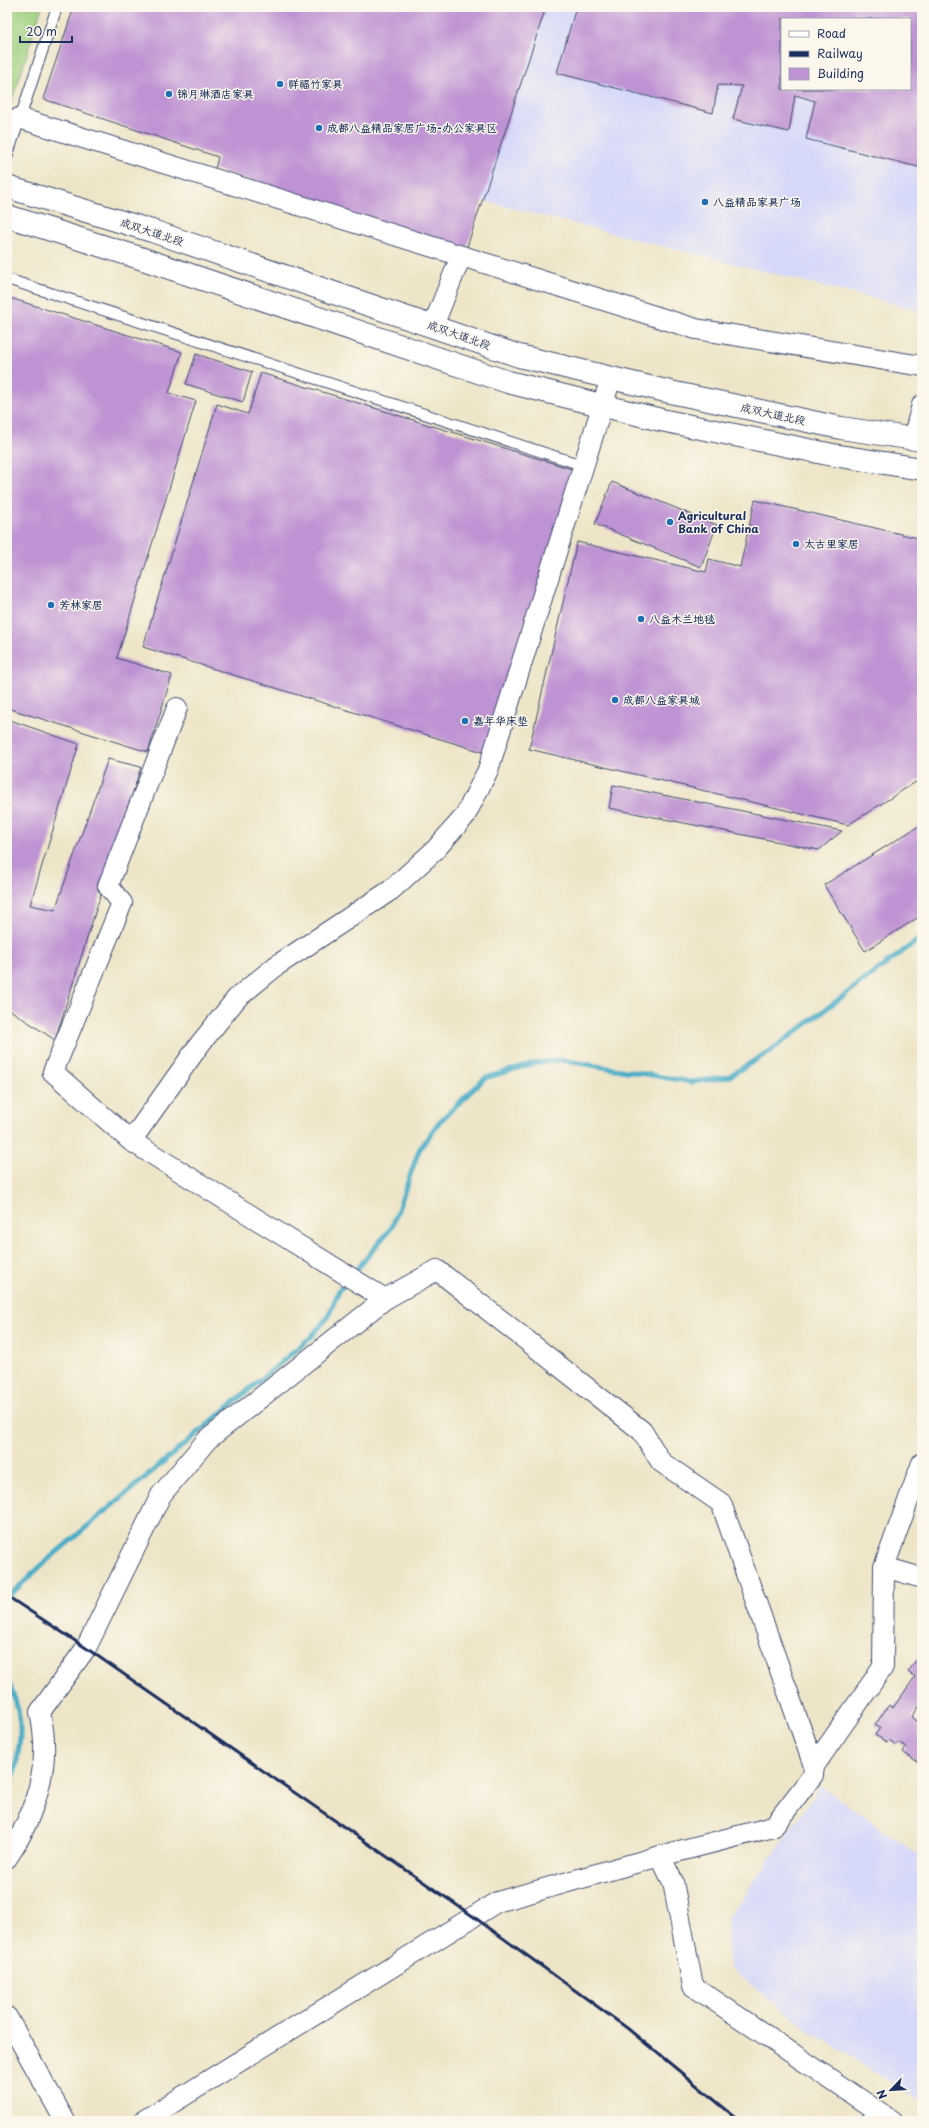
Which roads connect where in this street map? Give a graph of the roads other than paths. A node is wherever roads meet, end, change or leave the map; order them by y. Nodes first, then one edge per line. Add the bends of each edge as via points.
1 (57, 7) edge
2 (19, 118) junction
3 (7, 157) edge
4 (7, 187) edge
5 (7, 216) edge
6 (461, 256) junction
7 (7, 279) edge
8 (433, 326) junction
9 (922, 366) edge
10 (611, 378) junction
11 (922, 405) edge
12 (604, 406) junction
13 (917, 439) edge
14 (585, 466) junction
15 (922, 469) edge
16 (177, 708) dead end
17 (131, 1141) junction
18 (385, 1299) junction
19 (922, 1463) edge
20 (884, 1567) junction
21 (922, 1578) edge
22 (814, 1766) junction
23 (660, 1856) junction
24 (7, 1858) edge
25 (7, 2017) edge
26 (65, 2121) edge
27 (143, 2121) edge
28 (892, 2121) edge

1 - 2 lane
2 - 3 lane
2 - 6 street
4 - 8 main road, 成双大道北段 via 152,231
5 - 12 main road via 508,382
6 - 8 street
6 - 9 street via 696,329
7 - 14 lane
8 - 10 main road, 成双大道北段 via 519,356
10 - 12 street
10 - 13 main road, 成双大道北段 via 841,428
11 - 13 street
12 - 14 street
12 - 15 main road via 833,456
14 - 17 street via 488,770 465,816 435,850 391,890 276,966 238,998 200,1044
16 - 17 street via 108,886 122,903 53,1072
17 - 18 street
18 - 22 street via 437,1270 642,1431 661,1462 721,1503
18 - 24 street via 207,1440 161,1495 86,1648 40,1712 44,1744 40,1784 20,1839
19 - 20 street
20 - 21 street
20 - 22 street via 883,1667
22 - 23 street via 813,1775 773,1827
23 - 27 street via 497,1902
23 - 28 street via 673,1882 693,1986
25 - 26 street

